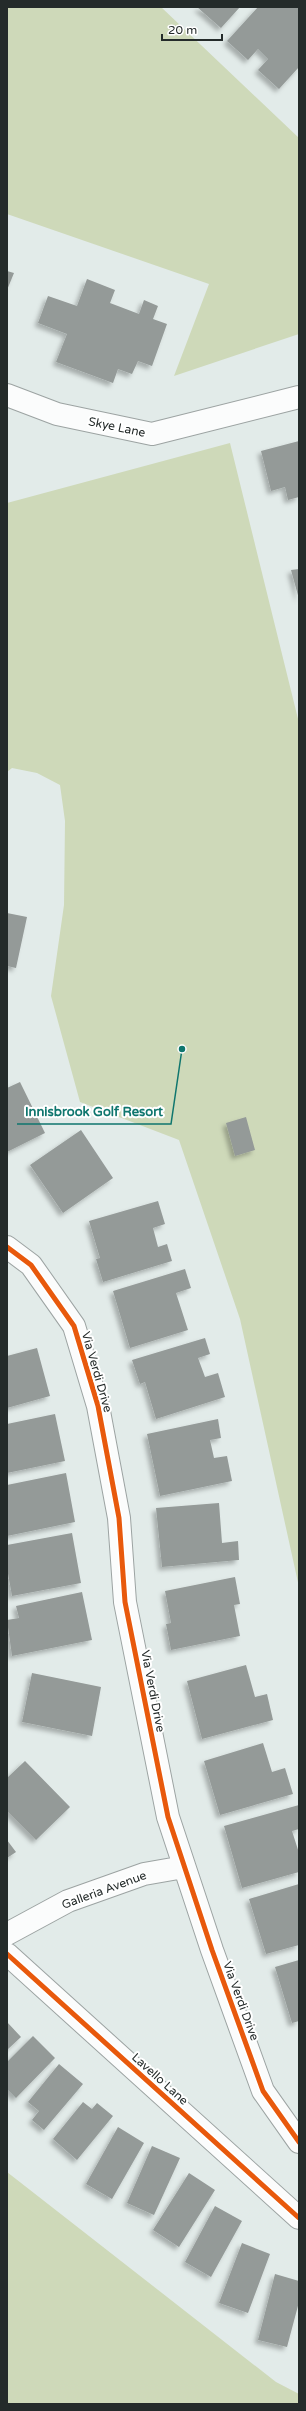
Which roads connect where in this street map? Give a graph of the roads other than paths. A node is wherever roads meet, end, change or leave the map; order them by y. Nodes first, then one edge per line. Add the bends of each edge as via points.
1 (7, 394) edge
2 (299, 397) edge
3 (7, 1247) edge
4 (184, 1867) junction
5 (7, 1934) edge
6 (7, 1954) edge
7 (299, 2142) edge
8 (299, 2218) edge

1 - 2 street, Skye Lane via 58,414 152,434
3 - 4 street, Via Verdi Drive via 31,1265 74,1326 98,1406 119,1518 125,1602 168,1817
4 - 5 street, Galleria Avenue via 144,1874 68,1901
4 - 7 street, Via Verdi Drive via 263,2090
6 - 8 street, Lavello Lane

